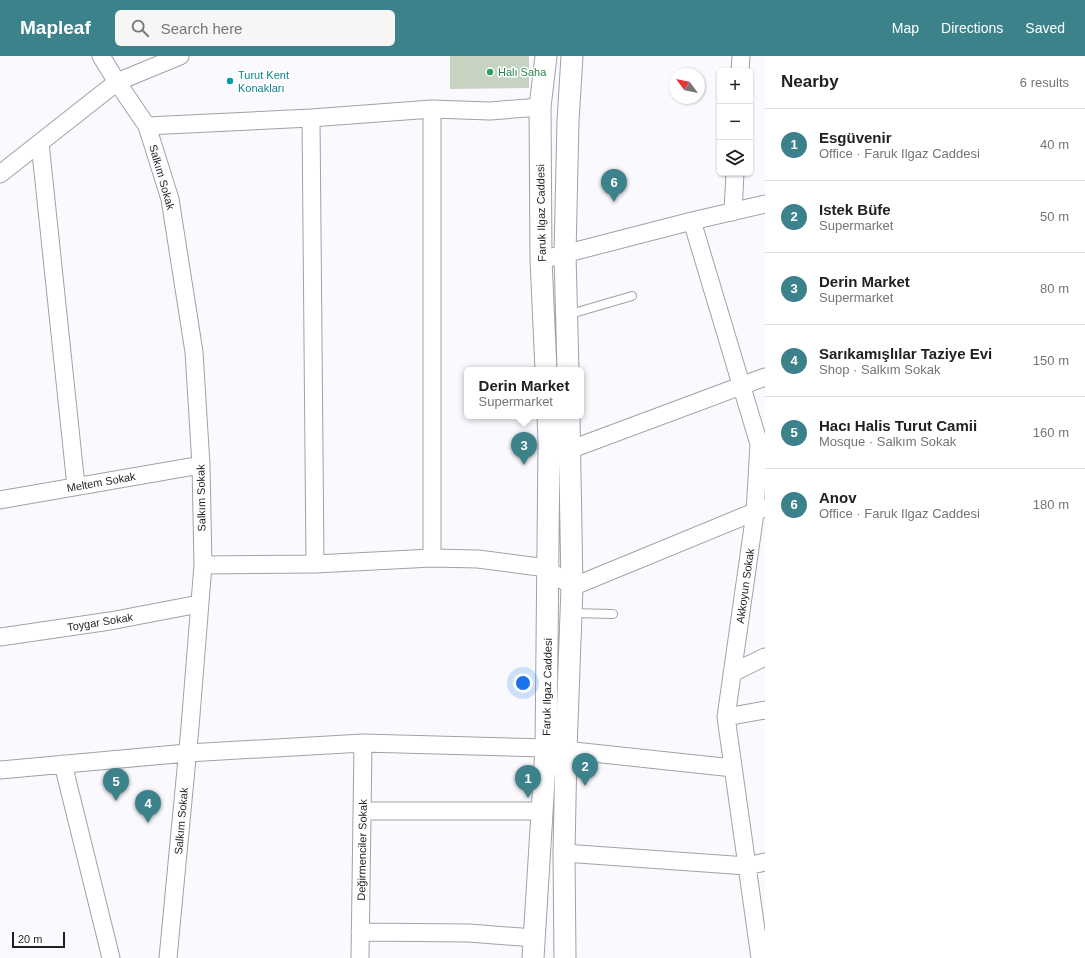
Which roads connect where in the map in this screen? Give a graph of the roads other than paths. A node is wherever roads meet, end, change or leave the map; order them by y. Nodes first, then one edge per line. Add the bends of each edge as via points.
1 (101, 56) edge
2 (180, 56) edge
3 (546, 56) edge
4 (572, 56) edge
5 (741, 56) edge
6 (740, 68) edge
7 (117, 82) junction
8 (540, 107) junction
9 (432, 109) junction
10 (311, 118) junction
11 (147, 126) junction
12 (40, 142) junction
13 (0, 174) edge
14 (735, 176) edge
15 (765, 204) edge
16 (733, 212) junction
17 (692, 221) junction
18 (565, 254) junction
19 (541, 260) junction
20 (632, 296) dead end
21 (566, 315) junction
22 (546, 367) edge
23 (568, 367) edge
24 (765, 377) edge
25 (741, 386) junction
26 (548, 419) edge
27 (569, 419) edge
28 (569, 450) junction
29 (201, 465) junction
30 (76, 486) junction
31 (0, 500) edge
32 (760, 510) edge
33 (432, 558) junction
34 (315, 564) junction
35 (203, 565) junction
36 (548, 569) junction
37 (572, 587) junction
38 (199, 604) junction
39 (571, 614) junction
40 (614, 614) dead end
41 (0, 637) edge
42 (765, 657) edge
43 (732, 673) junction
44 (765, 710) edge
45 (726, 717) junction
46 (363, 743) junction
47 (556, 749) junction
48 (187, 753) junction
49 (64, 764) junction
50 (733, 768) junction
51 (0, 770) edge
52 (362, 811) junction
53 (542, 811) junction
54 (564, 853) junction
55 (765, 862) edge
56 (747, 866) junction
57 (360, 932) junction
58 (534, 948) edge
59 (111, 958) edge
60 (168, 958) edge
61 (360, 958) edge
62 (565, 958) edge
63 (760, 958) edge

1 - 7 street, Salkım Sokak
2 - 7 street
3 - 8 street, Faruk Ilgaz Caddesi
4 - 18 street, Faruk Ilgaz Caddesi
5 - 6 street
7 - 11 street, Salkım Sokak
7 - 12 street
8 - 9 street via 490,111
8 - 19 street, Faruk Ilgaz Caddesi
9 - 10 street
9 - 33 street
10 - 11 street
10 - 34 street
11 - 29 street, Salkım Sokak via 170,199 194,352
12 - 13 street
12 - 30 street
14 - 16 street
15 - 16 street
16 - 17 street
17 - 18 street
17 - 25 street, Akkoyun Sokak
18 - 19 street
18 - 21 street, Faruk Ilgaz Caddesi
19 - 22 street, Faruk Ilgaz Caddesi
20 - 21 lane
21 - 23 street, Faruk Ilgaz Caddesi
24 - 25 street
25 - 28 street
25 - 32 street, Akkoyun Sokak via 759,444
26 - 36 street, Faruk Ilgaz Caddesi
27 - 28 street, Faruk Ilgaz Caddesi
28 - 37 street, Faruk Ilgaz Caddesi
29 - 30 street, Meltem Sokak
29 - 35 street, Salkım Sokak
30 - 31 street, Meltem Sokak
32 - 37 street
32 - 43 street, Akkoyun Sokak
33 - 34 street
33 - 36 street via 478,559
34 - 35 street
35 - 38 street, Salkım Sokak
36 - 37 street
36 - 47 street, Faruk Ilgaz Caddesi
37 - 39 street, Faruk Ilgaz Caddesi
38 - 41 street, Toygar Sokak via 110,621
38 - 48 street, Salkım Sokak
39 - 40 lane
39 - 47 street, Faruk Ilgaz Caddesi
42 - 43 street
43 - 45 street, Akkoyun Sokak
44 - 45 street
45 - 50 street, Akkoyun Sokak
46 - 47 street
46 - 48 street
46 - 52 street, Değirmenciler Sokak
47 - 50 street
47 - 53 street, Faruk Ilgaz Caddesi
47 - 54 street, Faruk Ilgaz Caddesi
48 - 49 street
48 - 60 street, Salkım Sokak
49 - 51 street
49 - 59 street
50 - 56 street, Akkoyun Sokak
52 - 53 street
52 - 57 street, Değirmenciler Sokak
53 - 58 street, Faruk Ilgaz Caddesi
54 - 56 street
54 - 62 street, Faruk Ilgaz Caddesi
55 - 56 street
56 - 63 street, Akkoyun Sokak
57 - 58 street via 469,933
57 - 61 street, Değirmenciler Sokak

